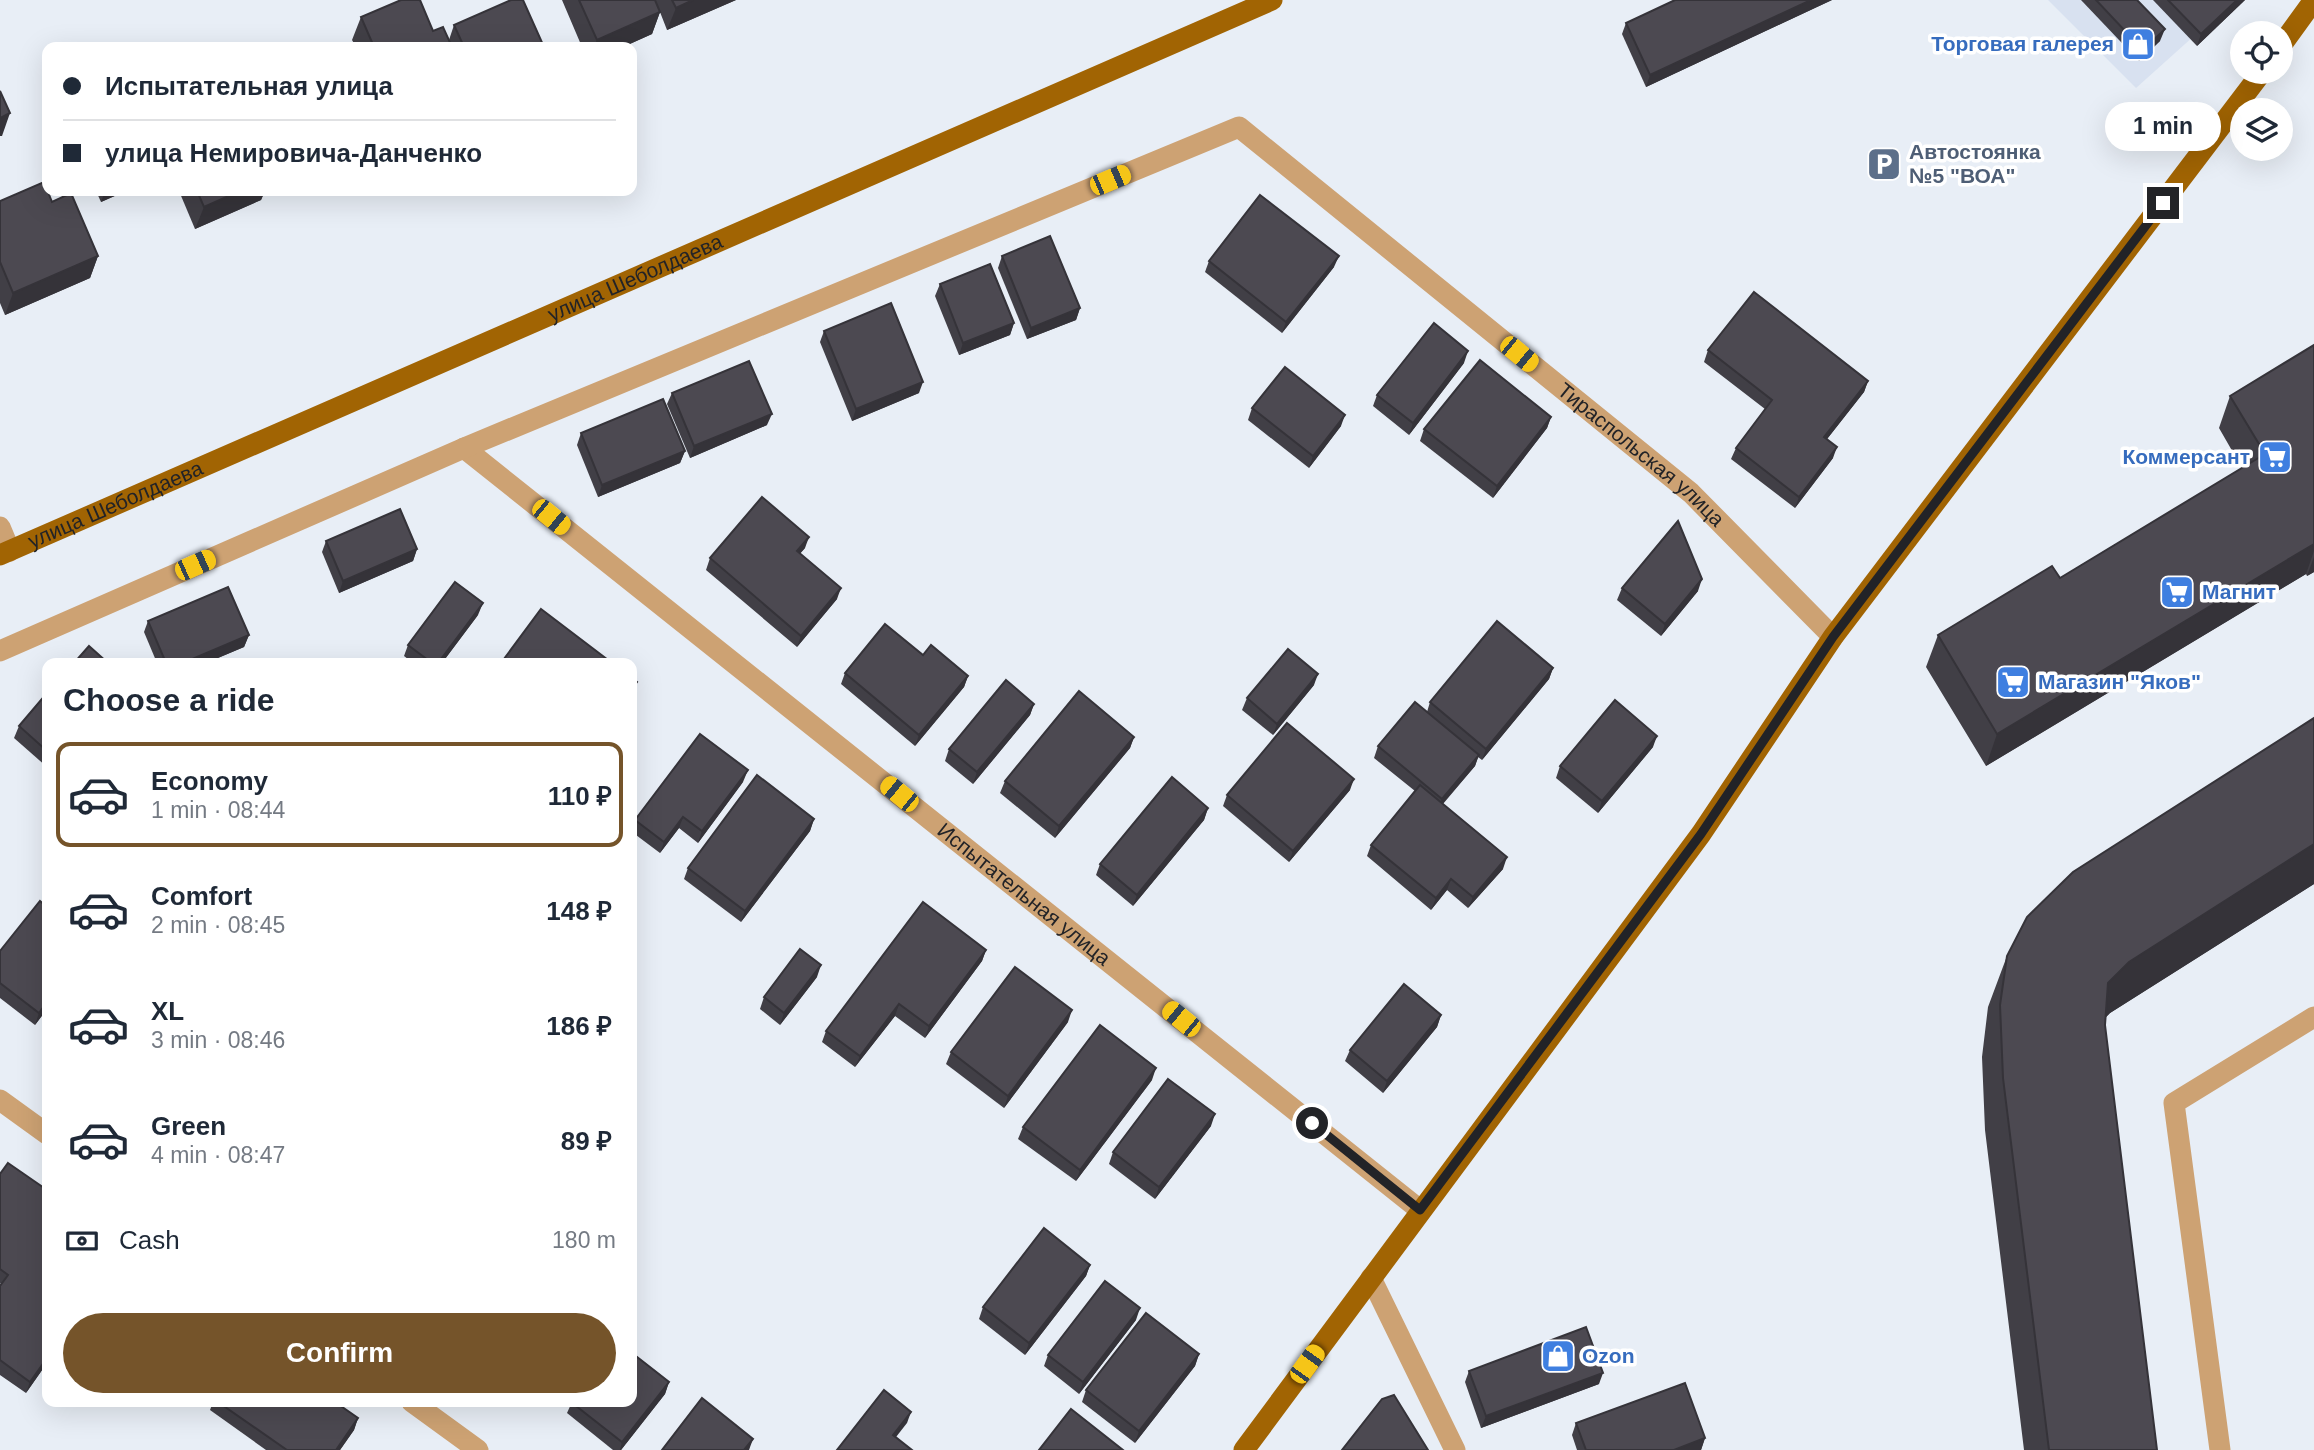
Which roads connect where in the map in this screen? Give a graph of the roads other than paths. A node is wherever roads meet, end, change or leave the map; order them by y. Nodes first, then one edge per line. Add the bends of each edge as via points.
1 (1272, 0) edge
2 (2314, 0) edge
3 (2293, 29) edge
4 (2253, 84) edge
5 (464, 448) junction
6 (0, 527) edge
7 (5, 553) edge
8 (1833, 637) junction
9 (0, 651) edge
10 (2314, 1017) edge
11 (0, 1100) edge
12 (42, 1130) edge
13 (1420, 1210) junction
14 (1371, 1278) junction
15 (419, 1407) edge
16 (478, 1450) edge
17 (1244, 1450) edge
18 (1455, 1450) edge
19 (2220, 1450) edge

1 - 7 main road, улица Шеболдаева
2 - 3 main road
4 - 8 main road
5 - 8 street, Тираспольская улица via 1239,127 1691,493
5 - 9 street
5 - 13 street, Испытательная улица
6 - 7 street
8 - 13 main road via 1701,834
10 - 19 street via 2174,1103
11 - 12 street
13 - 14 main road
14 - 17 main road
14 - 18 street
15 - 16 street

